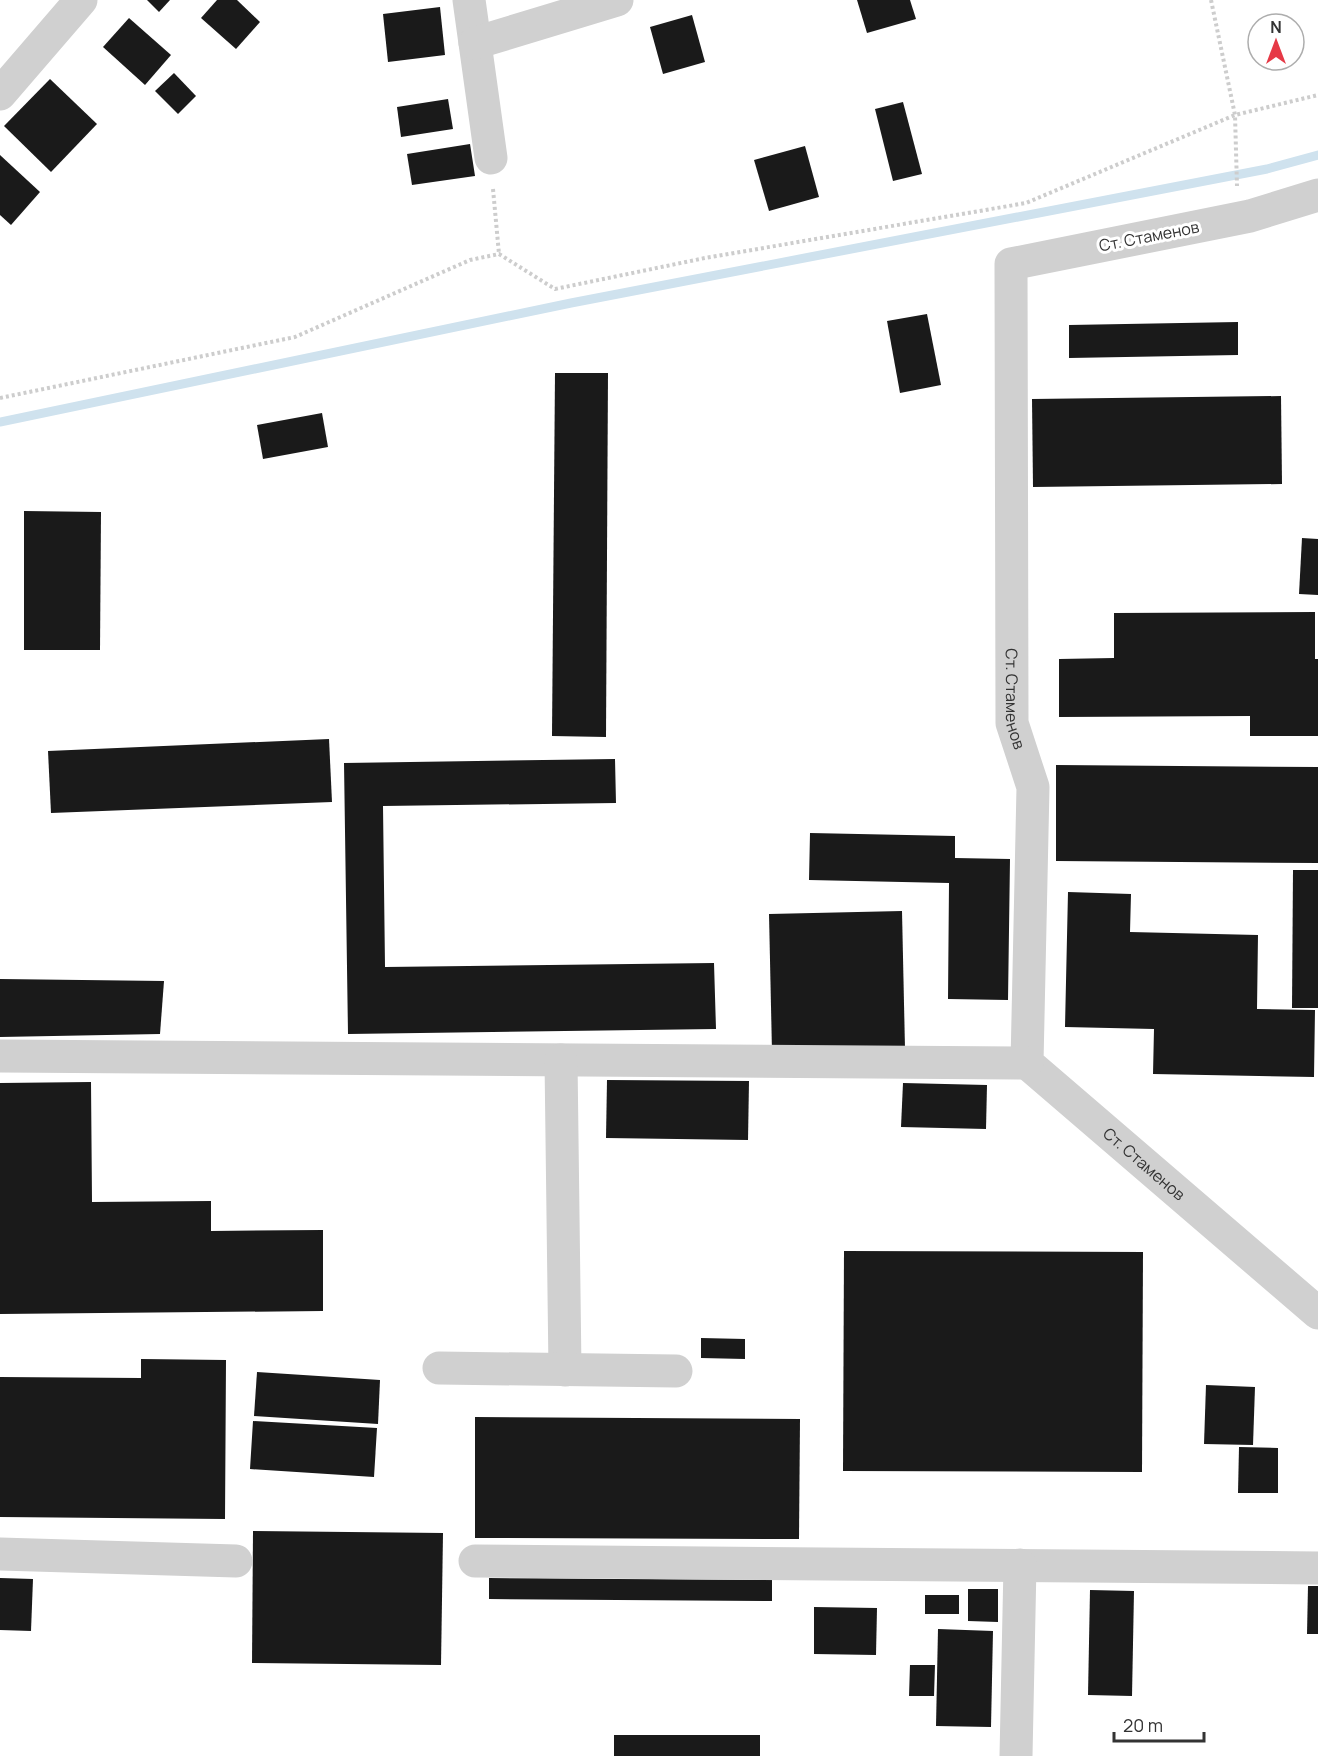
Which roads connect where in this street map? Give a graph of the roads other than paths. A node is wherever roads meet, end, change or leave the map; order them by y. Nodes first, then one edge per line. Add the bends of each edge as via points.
1 (81, 0) edge
2 (469, 0) edge
3 (617, 0) edge
4 (475, 43) junction
5 (0, 94) edge
6 (491, 158) road end
7 (1318, 195) edge
8 (0, 1056) edge
9 (561, 1060) junction
10 (1027, 1063) junction
11 (1318, 1313) edge
12 (439, 1368) dead end
13 (565, 1370) junction
14 (676, 1371) dead end
15 (0, 1554) edge
16 (236, 1561) dead end
17 (475, 1561) dead end
18 (1020, 1565) junction
19 (1318, 1568) edge
20 (1016, 1756) edge

1 - 5 street
2 - 4 street
3 - 4 street
4 - 6 street
7 - 10 street, Ст. Стаменов via 1250,216 1011,264 1012,723 1034,787
8 - 9 street
9 - 10 street
9 - 13 street
10 - 11 street, Ст. Стаменов
12 - 13 street
13 - 14 street
15 - 16 street
17 - 18 street
18 - 19 street
18 - 20 street

